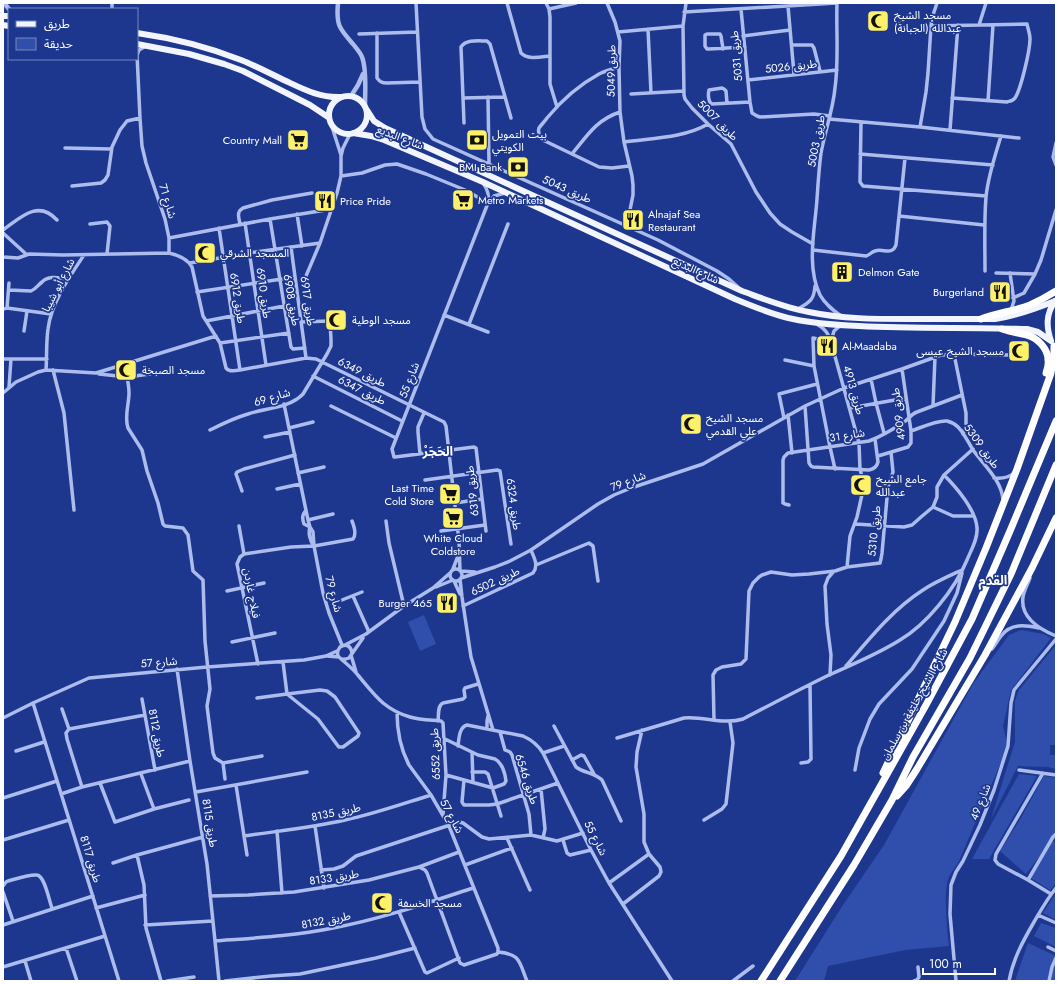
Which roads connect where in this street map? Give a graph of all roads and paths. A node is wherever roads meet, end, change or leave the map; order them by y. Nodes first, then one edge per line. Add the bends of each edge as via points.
1 (338, 3) edge
2 (416, 3) edge
3 (507, 3) edge
4 (546, 3) edge
5 (576, 3) edge
6 (607, 3) edge
7 (686, 3) edge
8 (758, 3) edge
9 (837, 3) edge
10 (937, 3) edge
11 (986, 3) edge
12 (782, 5) edge
13 (788, 6) junction
14 (757, 8) junction
15 (549, 9) junction
16 (741, 9) junction
17 (684, 12) junction
18 (958, 25) junction
19 (979, 25) junction
20 (993, 25) junction
21 (683, 26) junction
22 (931, 26) junction
23 (648, 29) junction
24 (790, 30) junction
25 (418, 32) junction
26 (618, 32) junction
27 (377, 33) junction
28 (138, 34) edge
29 (358, 34) dead end
30 (744, 36) junction
31 (138, 44) edge
32 (792, 45) junction
33 (147, 46) junction
34 (744, 47) junction
35 (723, 49) junction
36 (138, 52) edge
37 (550, 56) junction
38 (137, 60) edge
39 (619, 67) junction
40 (836, 70) junction
41 (820, 72) junction
42 (364, 73) junction
43 (794, 74) junction
44 (748, 80) junction
45 (420, 82) junction
46 (684, 91) junction
47 (651, 93) junction
48 (631, 94) dead end
49 (351, 96) junction
50 (341, 97) junction
51 (488, 97) junction
52 (505, 97) junction
53 (463, 98) junction
54 (952, 98) junction
55 (988, 101) junction
56 (750, 102) junction
57 (727, 103) junction
58 (557, 107) junction
59 (366, 108) junction
60 (620, 112) junction
61 (328, 117) junction
62 (830, 117) junction
63 (140, 118) junction
64 (511, 118) dead end
65 (464, 123) dead end
66 (862, 123) junction
67 (708, 124) junction
68 (332, 127) junction
69 (920, 127) junction
70 (950, 130) junction
71 (352, 134) junction
72 (1001, 136) junction
73 (1019, 138) dead end
74 (624, 142) junction
75 (1056, 143) edge
76 (65, 148) dead end
77 (111, 149) junction
78 (572, 154) junction
79 (860, 154) junction
80 (341, 156) junction
81 (905, 158) junction
82 (489, 164) junction
83 (993, 165) junction
84 (1056, 165) edge
85 (629, 166) junction
86 (341, 176) junction
87 (483, 182) junction
88 (72, 186) dead end
89 (902, 190) junction
90 (312, 193) dead end
91 (505, 193) junction
92 (986, 196) junction
93 (488, 203) junction
94 (332, 209) junction
95 (1056, 210) edge
96 (297, 214) junction
97 (899, 216) junction
98 (270, 219) junction
99 (57, 220) dead end
100 (245, 223) junction
101 (90, 224) dead end
102 (240, 224) junction
103 (508, 224) dead end
104 (624, 224) junction
105 (984, 225) junction
106 (219, 228) junction
107 (3, 230) edge
108 (3, 233) edge
109 (169, 238) junction
110 (320, 243) junction
111 (813, 244) junction
112 (302, 246) junction
113 (291, 247) junction
114 (275, 249) junction
115 (813, 250) junction
116 (169, 253) junction
117 (250, 253) junction
118 (26, 254) junction
119 (84, 254) junction
120 (107, 254) junction
121 (223, 257) junction
122 (3, 258) edge
123 (190, 263) junction
124 (985, 271) dead end
125 (996, 273) dead end
126 (1010, 273) junction
127 (1035, 274) junction
128 (306, 276) dead end
129 (295, 277) junction
130 (68, 279) junction
131 (280, 279) junction
132 (816, 282) junction
133 (10, 283) dead end
134 (254, 283) junction
135 (228, 287) junction
136 (9, 290) junction
137 (742, 291) junction
138 (1056, 291) edge
139 (197, 292) junction
140 (1014, 299) junction
141 (1055, 300) edge
142 (284, 306) junction
143 (1024, 307) junction
144 (5, 308) edge
145 (796, 309) junction
146 (26, 311) junction
147 (258, 311) junction
148 (1011, 311) junction
149 (51, 314) junction
150 (444, 315) junction
151 (232, 316) junction
152 (842, 316) junction
153 (981, 319) junction
154 (206, 321) junction
155 (302, 322) junction
156 (814, 322) junction
157 (469, 324) junction
158 (842, 325) junction
159 (1002, 329) junction
160 (24, 331) dead end
161 (488, 332) dead end
162 (289, 333) junction
163 (216, 336) junction
164 (262, 337) junction
165 (236, 341) junction
166 (831, 342) junction
167 (220, 343) junction
168 (1054, 345) edge
169 (305, 348) junction
170 (954, 354) junction
171 (1009, 355) dead end
172 (935, 357) junction
173 (3, 358) edge
174 (306, 358) junction
175 (10, 359) junction
176 (47, 359) junction
177 (785, 360) dead end
178 (322, 362) junction
179 (266, 365) junction
180 (814, 366) junction
181 (902, 369) junction
182 (46, 370) junction
183 (53, 370) junction
184 (240, 370) junction
185 (96, 373) junction
186 (150, 374) dead end
187 (313, 376) junction
188 (127, 377) junction
189 (871, 379) junction
190 (817, 384) junction
191 (9, 387) junction
192 (844, 388) junction
193 (3, 392) edge
194 (962, 395) junction
195 (820, 398) junction
196 (906, 398) junction
197 (1042, 398) junction
198 (876, 403) junction
199 (284, 404) junction
200 (409, 405) junction
201 (331, 406) dead end
202 (805, 406) junction
203 (934, 406) junction
204 (850, 408) junction
205 (424, 412) junction
206 (786, 416) junction
207 (908, 418) junction
208 (402, 421) junction
209 (1056, 421) edge
210 (313, 422) dead end
211 (210, 430) dead end
212 (289, 430) junction
213 (911, 431) junction
214 (884, 433) junction
215 (963, 434) junction
216 (265, 437) dead end
217 (396, 438) junction
218 (875, 439) junction
219 (859, 443) junction
220 (830, 447) junction
221 (973, 449) junction
222 (448, 450) junction
223 (808, 450) junction
224 (792, 452) junction
225 (891, 452) junction
226 (420, 454) junction
227 (294, 455) junction
228 (878, 456) junction
229 (1056, 465) edge
230 (324, 467) dead end
231 (835, 468) junction
232 (1017, 469) junction
233 (860, 470) junction
234 (298, 473) junction
235 (480, 473) junction
236 (944, 475) junction
237 (452, 476) junction
238 (994, 478) junction
239 (425, 480) dead end
240 (300, 484) junction
241 (277, 489) dead end
242 (242, 491) dead end
243 (482, 499) junction
244 (455, 503) junction
245 (1004, 504) junction
246 (789, 505) dead end
247 (933, 507) junction
248 (74, 510) dead end
249 (306, 510) junction
250 (333, 514) dead end
251 (974, 516) junction
252 (1056, 518) edge
253 (308, 520) junction
254 (352, 521) dead end
255 (386, 521) dead end
256 (855, 524) junction
257 (485, 525) junction
258 (239, 526) dead end
259 (884, 526) junction
260 (310, 527) junction
261 (458, 529) junction
262 (441, 531) dead end
263 (486, 531) dead end
264 (511, 544) dead end
265 (314, 546) junction
266 (530, 550) junction
267 (460, 552) junction
268 (244, 554) junction
269 (536, 566) junction
270 (847, 568) junction
271 (1032, 568) junction
272 (453, 569) junction
273 (963, 570) junction
274 (461, 571) junction
275 (835, 571) junction
276 (480, 572) junction
277 (450, 573) junction
278 (461, 578) junction
279 (454, 580) junction
280 (598, 581) dead end
281 (264, 583) dead end
282 (242, 588) junction
283 (433, 588) junction
284 (227, 591) dead end
285 (362, 592) dead end
286 (353, 596) junction
287 (462, 597) junction
288 (342, 600) dead end
289 (404, 606) junction
290 (463, 606) junction
291 (1042, 629) junction
292 (274, 633) dead end
293 (368, 633) junction
294 (1056, 636) edge
295 (252, 638) junction
296 (1056, 639) edge
297 (232, 642) dead end
298 (344, 645) junction
299 (337, 651) junction
300 (351, 654) junction
301 (985, 655) junction
302 (326, 656) junction
303 (340, 658) junction
304 (283, 662) junction
305 (258, 664) junction
306 (207, 667) junction
307 (845, 668) junction
308 (177, 669) junction
309 (356, 673) junction
310 (830, 675) junction
311 (478, 684) junction
312 (810, 685) junction
313 (287, 694) junction
314 (257, 698) dead end
315 (142, 699) dead end
316 (33, 703) junction
317 (62, 709) dead end
318 (397, 712) junction
319 (145, 715) junction
320 (488, 716) junction
321 (3, 718) edge
322 (714, 720) junction
323 (438, 721) junction
324 (730, 722) junction
325 (554, 726) dead end
326 (69, 729) junction
327 (487, 729) junction
328 (493, 730) junction
329 (642, 730) junction
330 (500, 732) junction
331 (617, 738) dead end
332 (444, 739) junction
333 (44, 742) junction
334 (458, 746) junction
335 (564, 746) junction
336 (16, 751) dead end
337 (472, 752) junction
338 (543, 753) junction
339 (262, 756) dead end
340 (572, 760) junction
341 (190, 761) junction
342 (223, 763) junction
343 (801, 763) dead end
344 (155, 770) junction
345 (855, 770) dead end
346 (1019, 770) dead end
347 (307, 772) dead end
348 (472, 772) junction
349 (1043, 773) junction
350 (141, 774) junction
351 (594, 774) junction
352 (446, 775) junction
353 (1056, 775) edge
354 (225, 779) dead end
355 (464, 780) junction
356 (57, 781) junction
357 (473, 782) junction
358 (100, 783) junction
359 (558, 783) junction
360 (236, 785) junction
361 (82, 787) junction
362 (493, 788) junction
363 (541, 789) junction
364 (196, 792) junction
365 (61, 794) junction
366 (430, 795) junction
367 (523, 795) junction
368 (3, 798) edge
369 (189, 800) dead end
370 (892, 800) junction
371 (497, 804) junction
372 (154, 809) junction
373 (443, 814) junction
374 (501, 816) dead end
375 (69, 820) junction
376 (704, 820) dead end
377 (621, 821) dead end
378 (860, 822) junction
379 (449, 825) junction
380 (315, 826) junction
381 (277, 831) junction
382 (583, 833) junction
383 (1056, 834) edge
384 (531, 835) junction
385 (244, 836) junction
386 (203, 837) junction
387 (507, 838) junction
388 (543, 838) junction
389 (1054, 838) edge
390 (3, 840) edge
391 (563, 840) junction
392 (512, 848) junction
393 (590, 850) junction
394 (459, 852) junction
395 (649, 854) junction
396 (137, 855) junction
397 (247, 855) dead end
398 (113, 863) dead end
399 (464, 865) junction
400 (419, 867) junction
401 (321, 870) junction
402 (1028, 880) junction
403 (609, 883) junction
404 (3, 886) edge
405 (324, 888) junction
406 (474, 888) junction
407 (1056, 888) edge
408 (530, 890) dead end
409 (3, 892) edge
410 (282, 893) junction
411 (1051, 894) junction
412 (145, 895) junction
413 (93, 896) junction
414 (210, 896) junction
415 (437, 900) junction
416 (623, 904) junction
417 (52, 908) junction
418 (96, 908) junction
419 (399, 912) junction
420 (1038, 915) junction
421 (13, 921) junction
422 (213, 921) junction
423 (1056, 923) edge
424 (3, 924) edge
425 (145, 925) junction
426 (104, 936) junction
427 (216, 941) junction
428 (1048, 946) dead end
429 (66, 948) junction
430 (415, 948) junction
431 (1056, 951) edge
432 (498, 952) junction
433 (459, 958) junction
434 (1056, 958) edge
435 (25, 961) junction
436 (753, 966) dead end
437 (3, 967) edge
438 (918, 967) dead end
439 (194, 977) dead end
440 (241, 980) edge
441 (672, 980) edge
442 (31, 981) edge
443 (77, 981) edge
444 (119, 981) edge
445 (161, 981) edge
446 (167, 981) edge
447 (219, 981) edge
448 (225, 981) edge
449 (527, 981) edge
450 (733, 981) edge
451 (761, 981) edge
452 (780, 981) edge
453 (914, 981) edge
454 (956, 981) edge
455 (1009, 981) edge
456 (1049, 981) edge

1 - 42 street via 338,25 360,53
2 - 25 street, طريق 5043
3 - 37 street via 521,53 528,57
4 - 15 street
5 - 15 street
6 - 26 street, طريق 5049
7 - 17 street, طريق 5007
8 - 14 street
9 - 13 street
9 - 40 street, طريق 5003
10 - 22 street
11 - 19 street
12 - 13 street
12 - 14 street
13 - 24 street
14 - 16 street
15 - 37 street
16 - 17 street
16 - 30 street, طريق 5031
17 - 21 street, طريق 5007
18 - 19 street
18 - 22 street
18 - 54 street
19 - 20 street
20 - 55 street
20 - 55 street via 1027,24 1030,39 1015,98 1007,102
21 - 23 street
21 - 46 street, طريق 5007
22 - 69 street via 926,92
23 - 26 street
23 - 47 street
24 - 30 street
24 - 32 street
25 - 27 street
25 - 45 street, طريق 5043
26 - 39 street, طريق 5049
27 - 29 street
27 - 45 street via 379,81
28 - 50 main road via 174,40 217,52 248,63 308,92
30 - 34 street, طريق 5031
31 - 33 main road
32 - 41 street via 814,46
32 - 43 street
33 - 36 street, شارع 71
33 - 61 main road via 189,54 243,71
34 - 35 street
34 - 44 street, طريق 5031
35 - 35 street via 720,34 704,35 708,50
37 - 58 street via 550,84
38 - 63 street, شارع 71
39 - 58 street via 597,75
39 - 60 street, طريق 5049
40 - 41 street, طريق 5026
40 - 62 street, طريق 5003
41 - 43 street, طريق 5026
42 - 49 street
42 - 59 street
43 - 44 street, طريق 5026
44 - 56 street, طريق 5031
45 - 82 street, طريق 5043 via 425,129 434,138
46 - 47 street
46 - 67 street, طريق 5007 via 688,103
47 - 48 street
49 - 50 main road
49 - 59 main road via 360,99
50 - 61 main road via 331,104
51 - 52 street
51 - 53 street
51 - 82 street
52 - 53 street via 490,44 485,41 465,42 461,47
52 - 64 street
53 - 65 street
54 - 55 street
54 - 70 street
56 - 57 street, طريق 5031
56 - 62 street via 752,113 757,116 814,114
57 - 57 street, طريق 5031 via 724,88 709,90 710,104
58 - 78 street via 542,124 539,133 545,141
59 - 71 main road via 366,122
59 - 137 main road, شارع البديع via 374,121 385,128
60 - 74 street, طريق 5049
60 - 78 street via 612,114 594,127
61 - 68 main road
62 - 66 street
62 - 111 street, طريق 5003 via 821,154
63 - 77 street via 124,124
63 - 109 street, شارع 71 via 146,163
66 - 69 street
66 - 79 street
67 - 74 street via 686,133
67 - 111 street, طريق 5007 via 731,144 770,213 780,224
68 - 71 main road via 344,134
68 - 80 street
69 - 70 street
70 - 72 street
71 - 80 street via 346,141
71 - 87 main road, شارع البديع via 384,140
72 - 73 street
72 - 83 street
74 - 85 street, طريق 5049
75 - 84 street via 1053,157
76 - 77 street
77 - 88 street via 105,180 101,183
78 - 85 street via 600,167
79 - 81 street
79 - 89 street via 860,182 863,186
80 - 86 street
81 - 83 street
81 - 89 street
82 - 104 street, طريق 5043
83 - 92 street
85 - 104 street, طريق 5049 via 633,194
86 - 93 street via 397,164 426,174
86 - 94 street
87 - 91 main road, شارع البديع
87 - 93 street via 488,193
89 - 92 street
89 - 97 street
90 - 102 street via 243,208 238,213
91 - 93 street via 494,196
91 - 156 main road, شارع البديع via 735,299 792,319
92 - 105 street
93 - 150 street, شارع 55
94 - 96 street
94 - 110 street
95 - 127 street
96 - 98 street
96 - 112 street
97 - 105 street
97 - 115 street via 896,245 893,250 876,251 866,256
98 - 100 street
98 - 114 street, طريق 6908
99 - 107 street via 46,212 36,210
100 - 102 street
100 - 117 street, طريق 6910
101 - 120 street via 110,224
102 - 106 street
103 - 157 street
104 - 137 street, طريق 5043 via 717,271
105 - 124 street
106 - 109 street
106 - 121 street, طريق 6912
108 - 118 street
109 - 116 street, شارع 71
110 - 112 street
110 - 128 street
111 - 115 street, طريق 5003
112 - 113 street
113 - 114 street
113 - 129 street, طريق 6917
114 - 117 street
114 - 131 street, طريق 6908
115 - 132 street, طريق 5003
116 - 120 street, شارع أبو شيبا
116 - 123 street via 180,256
117 - 121 street
117 - 134 street, طريق 6910
118 - 119 street
118 - 122 street via 18,258
119 - 120 street, شارع أبو شيبا
119 - 130 street, شارع أبو شيبا
121 - 123 street
121 - 135 street, طريق 6912
123 - 139 street
125 - 126 street
126 - 127 street
126 - 140 street
127 - 140 street via 1024,293
129 - 131 street
129 - 155 street, طريق 6917
130 - 136 street via 47,278 32,291
130 - 149 street, شارع أبو شيبا
131 - 134 street
131 - 142 street, طريق 6908
132 - 145 street, طريق 5003 via 812,300
132 - 152 street, طريق 5003 via 824,301
133 - 136 street
134 - 135 street
134 - 147 street, طريق 6910
135 - 139 street
135 - 151 street, طريق 6912
136 - 144 street
137 - 145 main road, شارع البديع
138 - 143 highway
139 - 154 street
140 - 143 street via 1018,305
140 - 148 street
141 - 153 main road, شارع البديع via 1008,317
141 - 168 main road via 1047,318 1047,330
142 - 147 street
142 - 162 street, طريق 6908
143 - 148 highway
144 - 146 street
145 - 152 main road, شارع البديع
146 - 149 street
146 - 160 street
147 - 151 street
147 - 164 street, طريق 6910
148 - 153 highway
149 - 176 street, شارع أبو شيبا
150 - 157 street
150 - 200 street, شارع 55
151 - 154 street
151 - 165 street, طريق 6912
152 - 153 main road, شارع البديع
154 - 163 street
155 - 169 street, طريق 6917
155 - 178 street, شارع 69 via 329,322 331,346
156 - 158 main road, شارع البديع
156 - 166 street, طريق 4913 via 825,328
157 - 161 street
158 - 159 main road, شارع البديع
158 - 166 street via 834,331
159 - 168 main road, شارع البديع via 1035,331
159 - 197 highway via 1028,335 1044,347 1048,360
162 - 164 street
162 - 169 street, طريق 6908 via 292,348
163 - 167 street
163 - 185 street
164 - 165 street
164 - 179 street, طريق 6910
165 - 167 street
165 - 184 street, طريق 6912
166 - 180 street via 814,338
166 - 192 street, طريق 4913
167 - 184 street via 226,369
168 - 197 highway via 1052,368
169 - 174 street, طريق 6917
170 - 171 street, شارع 79
170 - 172 street, شارع 79
170 - 194 street
172 - 181 street, شارع 79
172 - 203 street
173 - 175 street
174 - 178 street, طريق 6349
174 - 179 street
175 - 176 street
175 - 191 street
176 - 182 street, شارع أبو شيبا
177 - 180 street
178 - 187 street, شارع 69
178 - 200 street, طريق 6349
179 - 184 street
180 - 190 street
181 - 189 street, شارع 79
181 - 196 street, طريق 4909
182 - 183 street
182 - 191 street via 25,377
183 - 185 street
183 - 248 street via 64,413
185 - 188 street
186 - 188 street
187 - 199 street, شارع 69 via 300,397
187 - 208 street, طريق 6347
188 - 306 street via 127,424 142,450 162,524 183,528 188,535 193,571 203,580
189 - 192 street, شارع 79
189 - 198 street
190 - 195 street
190 - 206 street via 779,394
191 - 193 street
192 - 195 street, شارع 79
192 - 204 street, طريق 4913
194 - 203 street, شارع 31
194 - 215 street via 966,419
195 - 202 street, شارع 79
195 - 220 street
196 - 198 street
196 - 207 street, طريق 4909
197 - 232 highway
198 - 204 street
198 - 214 street
199 - 211 street, شارع 69 via 228,421
199 - 212 street
200 - 205 street, شارع 55
200 - 208 street
201 - 217 street
202 - 206 street, شارع 79
202 - 223 street
203 - 207 street, شارع 31
204 - 219 street, طريق 4913
205 - 222 street, شارع 55 via 445,424
205 - 226 street via 418,427
206 - 224 street
206 - 266 street, شارع 79 via 703,464 609,498
207 - 213 street, طريق 4909
207 - 214 street, شارع 31
208 - 217 street
209 - 378 highway, شارع الشيخ خليفة بن سلمان via 972,619
210 - 212 street
212 - 216 street
212 - 227 street
213 - 215 street, طريق 5309 via 945,421 954,424
213 - 225 street, طريق 4909 via 910,446
214 - 218 street, شارع 31
215 - 221 street, طريق 5309
217 - 226 street via 392,449 394,457
218 - 219 street, شارع 31
218 - 228 street
219 - 220 street, شارع 31
219 - 233 street, طريق 4913
220 - 223 street, شارع 31
220 - 231 street
221 - 236 street
221 - 238 street, طريق 5309
222 - 226 street
222 - 235 street, طريق 6319 via 476,448
222 - 237 street, شارع 55
223 - 224 street, شارع 31
223 - 231 street via 811,466
224 - 246 street via 785,455 783,460 783,503
225 - 228 street, طريق 4909
225 - 259 street, طريق 5310 via 893,472 888,487
227 - 234 street
227 - 242 street via 237,472
228 - 233 street via 875,467
229 - 370 highway via 1010,574 970,658 913,757
230 - 234 street
231 - 233 street
232 - 238 street, طريق 5309 via 1007,477
232 - 245 highway
233 - 256 street, طريق 4913 via 863,490
234 - 240 street
235 - 237 street, طريق 6324
235 - 243 street, طريق 6319
235 - 264 street, طريق 6324 via 497,470 500,472
236 - 247 street
236 - 251 street via 964,498
237 - 239 street, طريق 6324
237 - 244 street, شارع 55
238 - 245 street, طريق 5309 via 1002,492
240 - 241 street
240 - 249 street
243 - 244 street
243 - 257 street, طريق 6319
244 - 261 street, شارع 55
245 - 378 highway via 955,622
247 - 251 street via 953,516
247 - 259 street via 908,527
249 - 253 street
249 - 260 street via 302,517 304,524
250 - 253 street
251 - 273 street via 977,535
252 - 271 highway
253 - 260 street
254 - 265 street, فيلاج غاردن via 355,535 353,539
255 - 289 street
256 - 259 street
256 - 270 street, طريق 4913 via 850,536
257 - 261 street
257 - 263 street, طريق 6319
258 - 268 street
259 - 270 street, طريق 5310 via 881,559 878,564
260 - 265 street, شارع 79
261 - 262 street
261 - 267 street, شارع 55
265 - 268 street, فيلاج غاردن
265 - 298 street, شارع 79 via 329,613
266 - 269 street
266 - 276 street, شارع 79 via 510,561
267 - 272 street, شارع 55
267 - 274 street, شارع 55
268 - 282 street, فيلاج غاردن via 237,564
269 - 280 street via 589,543 593,546
269 - 290 street, طريق 6502 via 531,575
270 - 275 street
271 - 291 street via 1023,602 1029,619
271 - 301 highway
272 - 274 street
272 - 277 street
273 - 307 street via 923,590 894,613
273 - 307 street via 932,614 917,628 901,640
273 - 345 street via 955,598 944,621 912,669 879,704 870,719 859,748
274 - 276 street, شارع 79
274 - 278 street
275 - 310 street via 825,586 831,655
275 - 322 street via 792,575 771,572 756,580 749,591 746,659 741,664 722,667 713,675
276 - 278 street, شارع 79
277 - 279 street
277 - 283 street
278 - 279 street
278 - 287 street
279 - 283 street
279 - 287 street
281 - 282 street
282 - 284 street
282 - 295 street, فيلاج غاردن
283 - 289 street
285 - 286 street
286 - 288 street
286 - 293 street
287 - 290 street
289 - 293 street
290 - 311 street via 469,648
291 - 294 street
291 - 301 street via 1022,625 1013,627 1004,632
292 - 295 street
293 - 298 street
293 - 300 street
295 - 297 street
295 - 305 street, فيلاج غاردن
296 - 454 street, شارع 49 via 1014,690 1010,703 1008,746 994,790 951,885 950,914
298 - 299 street
298 - 300 street via 349,646
299 - 302 street, شارع 57
299 - 303 street
300 - 303 street via 347,659
300 - 309 street
301 - 370 highway via 914,774
302 - 303 street, شارع 57
302 - 304 street, شارع 57
303 - 309 street
304 - 305 street, شارع 57
304 - 313 street
305 - 306 street, شارع 57
306 - 308 street, شارع 57
306 - 342 street via 210,689 207,706 213,753 215,758
307 - 310 street
308 - 316 street, شارع 57 via 89,678
308 - 341 street, طريق 8115
309 - 318 street via 376,698
310 - 312 street
311 - 320 street
311 - 323 street via 465,688 463,699 440,705
312 - 324 street via 743,719
312 - 343 street via 811,759
313 - 313 street via 318,719 339,747 359,735 359,731 332,693 320,690
313 - 314 street
315 - 319 street, طريق 8112
316 - 321 street, شارع 57
316 - 333 street, طريق 8117
317 - 326 street
318 - 323 street via 410,717
318 - 366 street, شارع 57 via 398,734 404,757
319 - 326 street
319 - 344 street, طريق 8112
320 - 327 street
320 - 328 street
322 - 324 street
322 - 329 street via 684,718
323 - 332 street, طريق 6552 via 443,723
324 - 376 street via 733,743 726,804
325 - 335 street
326 - 361 street via 66,733 67,739
327 - 328 street, شارع 55
327 - 334 street, شارع 55 via 463,726
328 - 330 street, شارع 55
329 - 331 street
329 - 395 street via 636,767 644,814 644,842
330 - 338 street, شارع 55 via 528,738
330 - 367 street, طريق 6546 via 506,751 512,755
332 - 334 street
332 - 352 street, طريق 6552
333 - 336 street
333 - 356 street, طريق 8117
334 - 337 street
335 - 338 street
335 - 340 street
337 - 348 street
337 - 362 street via 500,762 506,781
338 - 359 street, شارع 55
339 - 342 street
340 - 351 street via 574,766
340 - 351 street via 584,756
341 - 344 street, طريق 8112
341 - 364 street, طريق 8115
342 - 354 street
344 - 350 street, طريق 8112
346 - 349 street
347 - 360 street
348 - 357 street
348 - 362 street via 487,773
349 - 353 street
349 - 402 street via 995,857 998,864
350 - 358 street, طريق 8112
350 - 372 street
351 - 377 street via 605,784
352 - 355 street
352 - 373 street, طريق 6552
355 - 357 street
355 - 371 street via 464,804
356 - 365 street, طريق 8117
356 - 368 street
357 - 362 street
358 - 361 street, طريق 8112
358 - 372 street via 115,822
359 - 363 street
359 - 382 street, شارع 55
360 - 364 street
360 - 385 street
361 - 365 street, طريق 8112
362 - 371 street
363 - 367 street
363 - 388 street via 545,829
364 - 386 street, طريق 8115
365 - 375 street, طريق 8117
366 - 373 street, شارع 57
366 - 380 street, طريق 8135 via 358,817
367 - 371 street
367 - 384 street, طريق 6546 via 530,819
369 - 372 street
370 - 452 highway
371 - 374 street
373 - 379 street, شارع 57
375 - 390 street
375 - 413 street, طريق 8117
378 - 451 highway, شارع الشيخ خليفة بن سلمان
379 - 387 street via 461,822 486,838
379 - 394 street, شارع 57
379 - 401 street via 356,856 343,866
380 - 381 street, طريق 8135
380 - 401 street
381 - 385 street, طريق 8135
381 - 410 street
382 - 391 street
382 - 393 street, شارع 55
383 - 389 street
384 - 387 street
384 - 388 street
385 - 397 street
386 - 396 street
386 - 414 street, طريق 8115
387 - 392 street
388 - 391 street
389 - 402 street
391 - 393 street via 570,855
392 - 399 street
392 - 408 street
393 - 403 street, شارع 55
394 - 399 street, شارع 57
394 - 400 street, طريق 8133
395 - 403 street
395 - 416 street via 660,867 661,874
396 - 398 street
396 - 412 street
399 - 406 street, شارع 57
400 - 405 street, طريق 8133
400 - 415 street via 427,873
401 - 405 street
402 - 411 street
403 - 416 street, شارع 55
404 - 417 street via 8,881 34,874 40,876
405 - 410 street, طريق 8133
406 - 415 street, طريق 8132
406 - 432 street, شارع 57
407 - 411 street
409 - 421 street
410 - 414 street, طريق 8133
411 - 420 street
412 - 418 street
412 - 425 street
413 - 417 street
413 - 418 street, طريق 8117
414 - 422 street, طريق 8115
415 - 419 street, طريق 8132
415 - 433 street
416 - 441 street, شارع 55
417 - 421 street
418 - 426 street, طريق 8117
419 - 427 street, طريق 8132 via 314,932
419 - 430 street
420 - 423 street
420 - 455 street via 1014,961
421 - 424 street
422 - 425 street
422 - 427 street, طريق 8115
425 - 445 street
426 - 429 street
426 - 444 street, طريق 8117
427 - 447 street, طريق 8115
428 - 431 street
429 - 435 street
429 - 443 street
430 - 433 street via 427,973
430 - 440 street via 310,972
432 - 433 street via 462,964
432 - 449 street via 509,953 517,958
434 - 456 street
435 - 437 street
435 - 442 street
436 - 450 street
438 - 453 street via 919,977
439 - 446 street
440 - 448 street

